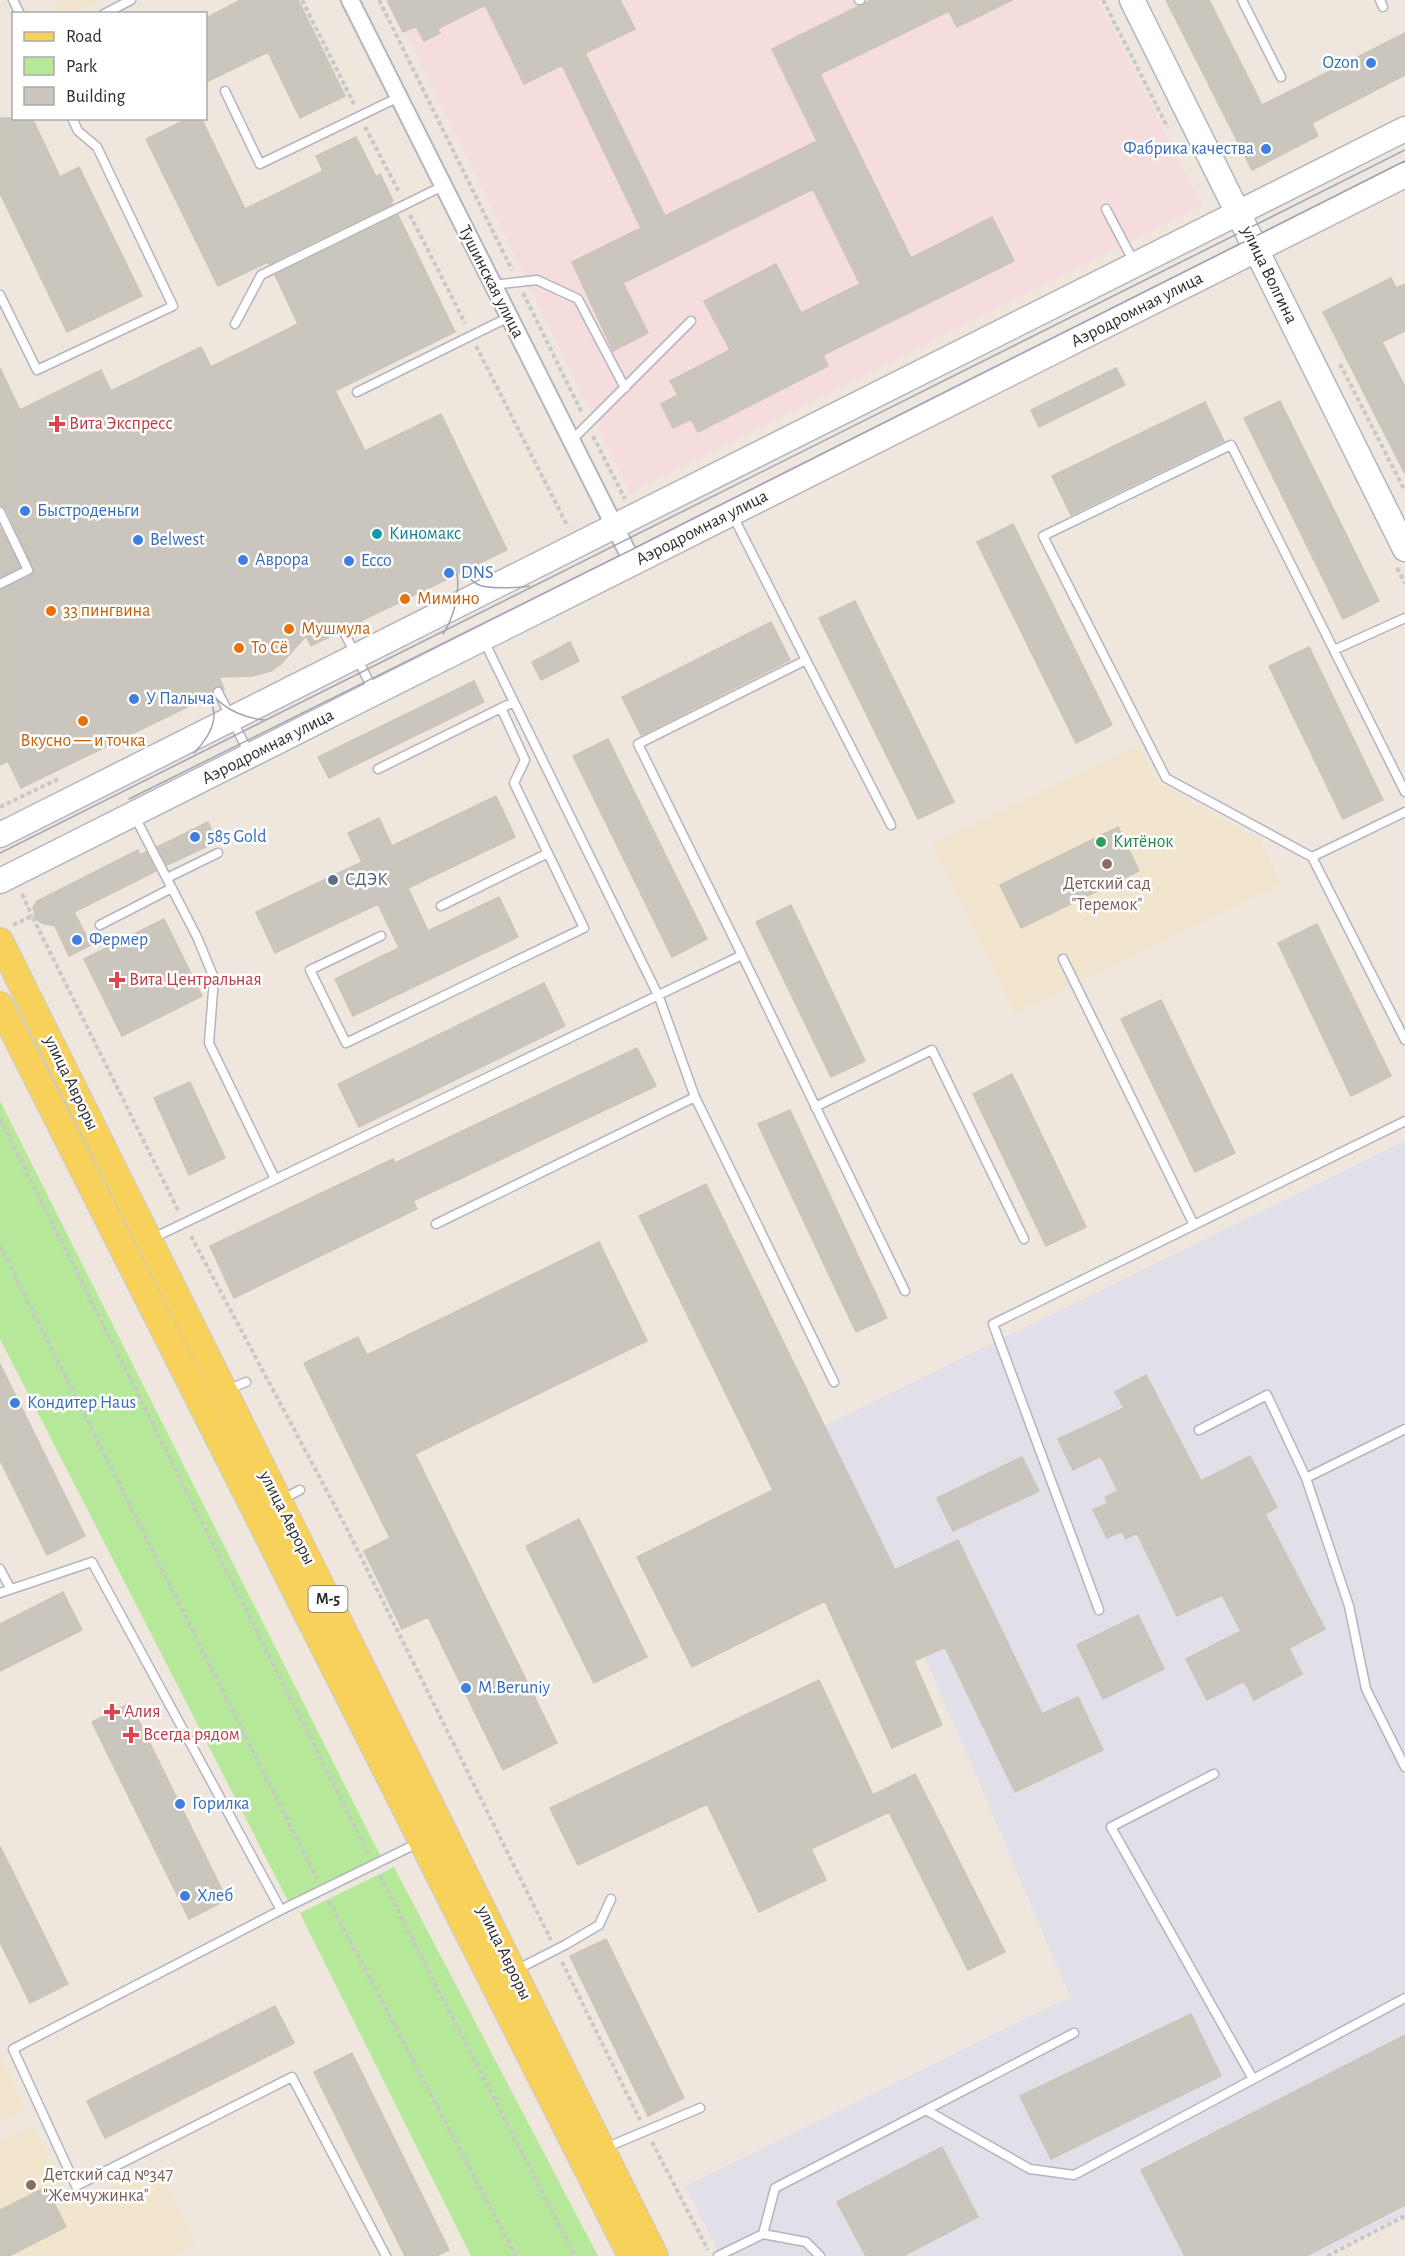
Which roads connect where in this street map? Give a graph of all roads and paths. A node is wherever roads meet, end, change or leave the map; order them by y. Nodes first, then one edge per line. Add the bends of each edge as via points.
1 (131, 0) edge
2 (302, 0) edge
3 (350, 0) edge
4 (379, 0) edge
5 (1103, 0) edge
6 (1132, 0) edge
7 (1242, 0) edge
8 (108, 12) edge
9 (1281, 77) dead end
10 (225, 91) dead end
11 (399, 97) junction
12 (360, 115) junction
13 (73, 120) edge
14 (1405, 129) edge
15 (1171, 133) dead end
16 (1405, 175) edge
17 (443, 186) junction
18 (405, 204) junction
19 (1106, 209) dead end
20 (1238, 213) junction
21 (1256, 250) junction
22 (1136, 264) junction
23 (518, 282) junction
24 (493, 285) junction
25 (0, 295) edge
26 (509, 317) junction
27 (691, 321) dead end
28 (235, 324) dead end
29 (471, 336) junction
30 (625, 388) junction
31 (357, 392) dead end
32 (588, 425) junction
33 (571, 442) junction
34 (627, 502) dead end
35 (0, 512) edge
36 (732, 514) junction
37 (614, 526) junction
38 (569, 530) dead end
39 (1405, 549) edge
40 (633, 563) junction
41 (0, 584) edge
42 (1405, 618) edge
43 (343, 630) dead end
44 (483, 639) junction
45 (1334, 651) junction
46 (356, 655) junction
47 (806, 660) junction
48 (218, 692) dead end
49 (375, 693) junction
50 (514, 702) junction
51 (501, 708) junction
52 (231, 718) junction
53 (250, 756) junction
54 (378, 770) dead end
55 (1405, 792) edge
56 (1405, 812) edge
57 (134, 814) junction
58 (891, 825) dead end
59 (0, 835) edge
60 (218, 853) dead end
61 (548, 853) junction
62 (1312, 857) junction
63 (166, 878) junction
64 (0, 881) edge
65 (172, 888) junction
66 (441, 906) dead end
67 (100, 925) dead end
68 (5, 934) edge
69 (381, 936) dead end
70 (742, 955) junction
71 (1063, 959) dead end
72 (659, 997) junction
73 (0, 1005) edge
74 (1405, 1040) edge
75 (695, 1097) junction
76 (815, 1107) junction
77 (0, 1119) edge
78 (1405, 1121) edge
79 (275, 1179) junction
80 (184, 1224) junction
81 (436, 1224) dead end
82 (1194, 1225) junction
83 (1024, 1239) dead end
84 (149, 1240) junction
85 (0, 1246) edge
86 (905, 1291) dead end
87 (834, 1382) dead end
88 (1405, 1429) edge
89 (1199, 1430) dead end
90 (1306, 1479) junction
91 (0, 1569) edge
92 (10, 1588) junction
93 (0, 1593) edge
94 (1100, 1610) dead end
95 (1405, 1767) edge
96 (1214, 1774) dead end
97 (422, 1841) junction
98 (374, 1865) junction
99 (323, 1890) junction
100 (611, 1899) dead end
101 (281, 1910) junction
102 (555, 1950) junction
103 (513, 1971) junction
104 (1405, 1998) edge
105 (1074, 2033) dead end
106 (1253, 2079) junction
107 (700, 2108) dead end
108 (926, 2110) junction
109 (646, 2131) junction
110 (602, 2150) junction
111 (1405, 2216) edge
112 (763, 2234) junction
113 (386, 2256) edge
114 (516, 2256) edge
115 (575, 2256) edge
116 (631, 2256) edge
117 (655, 2256) edge
118 (711, 2256) edge
119 (718, 2256) edge
120 (820, 2256) edge
121 (1327, 2256) edge

1 - 8 lane
2 - 12 path
3 - 11 street, Тушинская улица
4 - 23 path
5 - 15 path
6 - 20 main road, улица Волгина
7 - 9 lane
10 - 12 lane via 260,164
11 - 12 lane
11 - 17 street, Тушинская улица
12 - 18 path
13 - 25 lane via 78,131 97,147 172,306 37,370
14 - 20 main road
16 - 21 main road, Аэродромная улица
17 - 18 lane
17 - 24 street, Тушинская улица
18 - 28 lane via 261,275
18 - 29 path
19 - 22 lane
20 - 21 main road, улица Волгина
20 - 22 main road
21 - 36 main road, Аэродромная улица
21 - 39 main road, улица Волгина
22 - 37 main road
23 - 24 lane
23 - 30 lane via 537,280 578,299
23 - 32 path
24 - 26 street, Тушинская улица
26 - 29 lane
26 - 33 street, Тушинская улица
27 - 30 lane
29 - 31 lane
29 - 38 path
30 - 32 lane
32 - 33 lane
32 - 34 path
33 - 37 street, Тушинская улица
35 - 41 lane via 28,570
36 - 40 main road, Аэродромная улица
36 - 47 lane
37 - 40 street, Тушинская улица
37 - 46 main road
40 - 44 main road, Аэродромная улица
42 - 45 lane
43 - 46 lane
44 - 49 main road, Аэродромная улица
44 - 50 lane
45 - 55 lane
45 - 62 lane via 1232,445 1043,536 1166,778
46 - 49 lane
46 - 52 main road
47 - 58 lane
47 - 70 lane via 638,744
48 - 52 lane
49 - 53 main road, Аэродромная улица
50 - 51 lane
50 - 72 lane
51 - 54 lane
51 - 61 lane via 525,760 514,783
52 - 53 lane
52 - 59 main road
53 - 57 main road, Аэродромная улица
56 - 62 lane
57 - 63 lane
57 - 64 main road, Аэродромная улица
60 - 63 lane
61 - 66 lane
61 - 69 lane via 584,928 346,1043 310,970
62 - 74 lane
63 - 65 lane
65 - 67 lane
65 - 79 lane via 214,978 209,1043
68 - 80 path via 32,916
68 - 84 main road, улица Авроры / М-5
70 - 72 lane
70 - 76 lane
71 - 82 lane
72 - 75 lane
72 - 79 lane
73 - 97 main road, улица Авроры / М-5
75 - 81 lane
75 - 87 lane
76 - 83 lane via 932,1050
76 - 86 lane
77 - 98 path
78 - 82 lane
79 - 80 lane
80 - 84 lane
80 - 102 path via 345,1525
82 - 94 lane via 993,1324
84 - 103 main road, улица Авроры / М-5 via 235,1387 289,1495
85 - 99 path
88 - 90 lane
89 - 90 lane via 1267,1395
90 - 95 lane via 1349,1606 1366,1689
91 - 92 lane
92 - 93 lane
92 - 101 lane via 92,1562
96 - 106 lane via 1111,1827
97 - 98 lane
97 - 116 main road, улица Авроры / М-5
98 - 99 lane
98 - 115 path
99 - 101 lane
99 - 114 path
100 - 102 lane via 599,1924
101 - 113 lane via 13,2049 76,2186 292,2077
102 - 103 lane
102 - 109 path
103 - 110 main road, улица Авроры / М-5
104 - 106 lane
105 - 108 lane
106 - 108 lane via 1074,2175 1030,2169
107 - 109 lane
108 - 112 lane via 775,2188
109 - 110 lane
109 - 118 path
110 - 117 main road, улица Авроры / М-5
111 - 121 path
112 - 119 lane
112 - 120 lane via 806,2242

